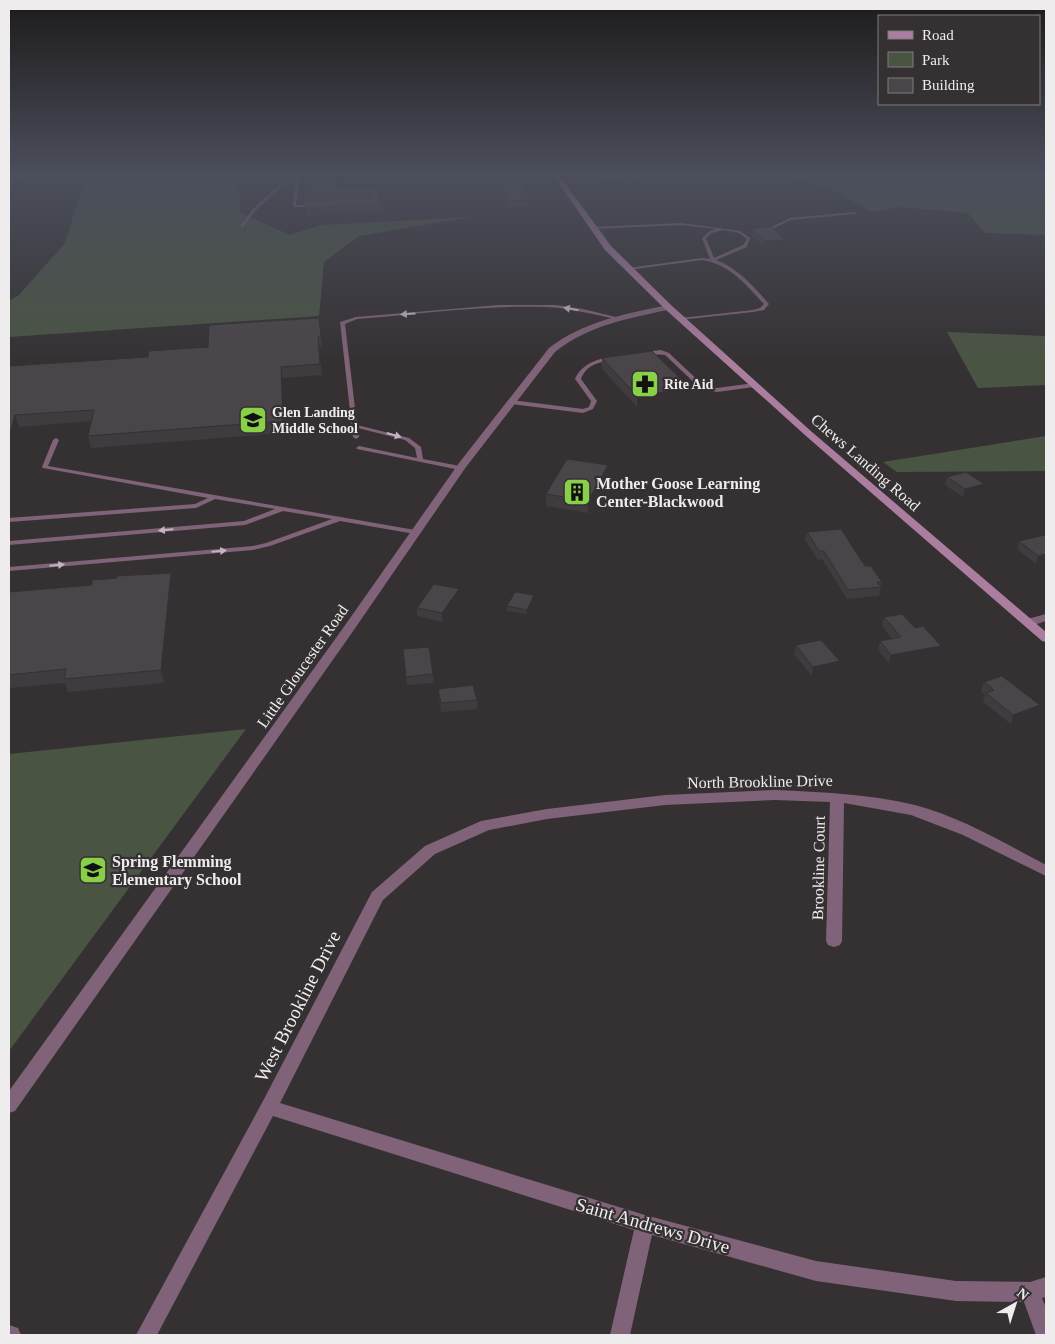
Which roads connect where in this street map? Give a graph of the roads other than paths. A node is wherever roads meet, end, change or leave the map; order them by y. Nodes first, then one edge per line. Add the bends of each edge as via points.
1 (600, 238) edge
2 (704, 238) edge
3 (747, 238) edge
4 (713, 260) junction
5 (628, 270) junction
6 (668, 307) junction
7 (618, 318) junction
8 (681, 319) junction
9 (634, 356) edge
10 (616, 358) edge
11 (754, 385) junction
12 (511, 402) junction
13 (355, 426) junction
14 (356, 436) dead end
15 (56, 440) dead end
16 (359, 448) dead end
17 (420, 460) junction
18 (460, 468) junction
19 (214, 497) junction
20 (282, 509) junction
21 (339, 519) junction
22 (9, 520) edge
23 (415, 532) junction
24 (9, 543) edge
25 (9, 569) edge
26 (1046, 617) edge
27 (1028, 623) junction
28 (1046, 638) edge
29 (837, 797) junction
30 (581, 810) joint
31 (1046, 871) edge
32 (834, 941) dead end
33 (9, 1105) edge
34 (269, 1107) junction
35 (644, 1224) junction
36 (1038, 1290) edge
37 (146, 1335) edge
38 (620, 1335) edge
39 (1046, 1335) edge

1 - 5 main road, Chews Landing Road
2 - 4 lane
3 - 4 lane via 748,243
4 - 5 lane
4 - 8 lane via 729,267 767,304 753,311
5 - 6 main road, Chews Landing Road
6 - 7 street, Little Gloucester Road
6 - 8 main road, Chews Landing Road
7 - 12 street, Little Gloucester Road via 583,329 562,341
7 -> 13 lane via 546,306 356,318 342,323
8 - 11 main road, Chews Landing Road
9 - 11 lane via 667,354 703,388 717,390
10 - 12 lane via 596,362 580,374 578,379 594,401 591,408 575,411
11 - 27 main road, Chews Landing Road
12 - 18 street, Little Gloucester Road
13 - 14 lane
13 -> 17 lane via 407,439 418,448
15 - 19 lane via 45,467
16 - 17 lane
17 - 18 lane
18 - 23 street, Little Gloucester Road
19 - 20 lane
19 - 22 lane via 196,506
20 - 21 lane
20 -> 24 lane via 245,523
21 - 23 lane
25 -> 21 lane via 253,548
23 - 33 street, Little Gloucester Road
26 - 27 street
27 - 28 main road, Chews Landing Road
29 - 30 street, North Brookline Drive via 775,795 665,800
29 - 31 street, North Brookline Drive via 913,810 968,831
29 - 32 street, Brookline Court
30 - 34 street, West Brookline Drive via 486,825 430,850 377,896
34 - 35 street, Saint Andrews Drive
34 - 37 street, West Brookline Drive
35 - 36 street, Saint Andrews Drive via 816,1271 956,1291
35 - 38 street
36 - 39 street

